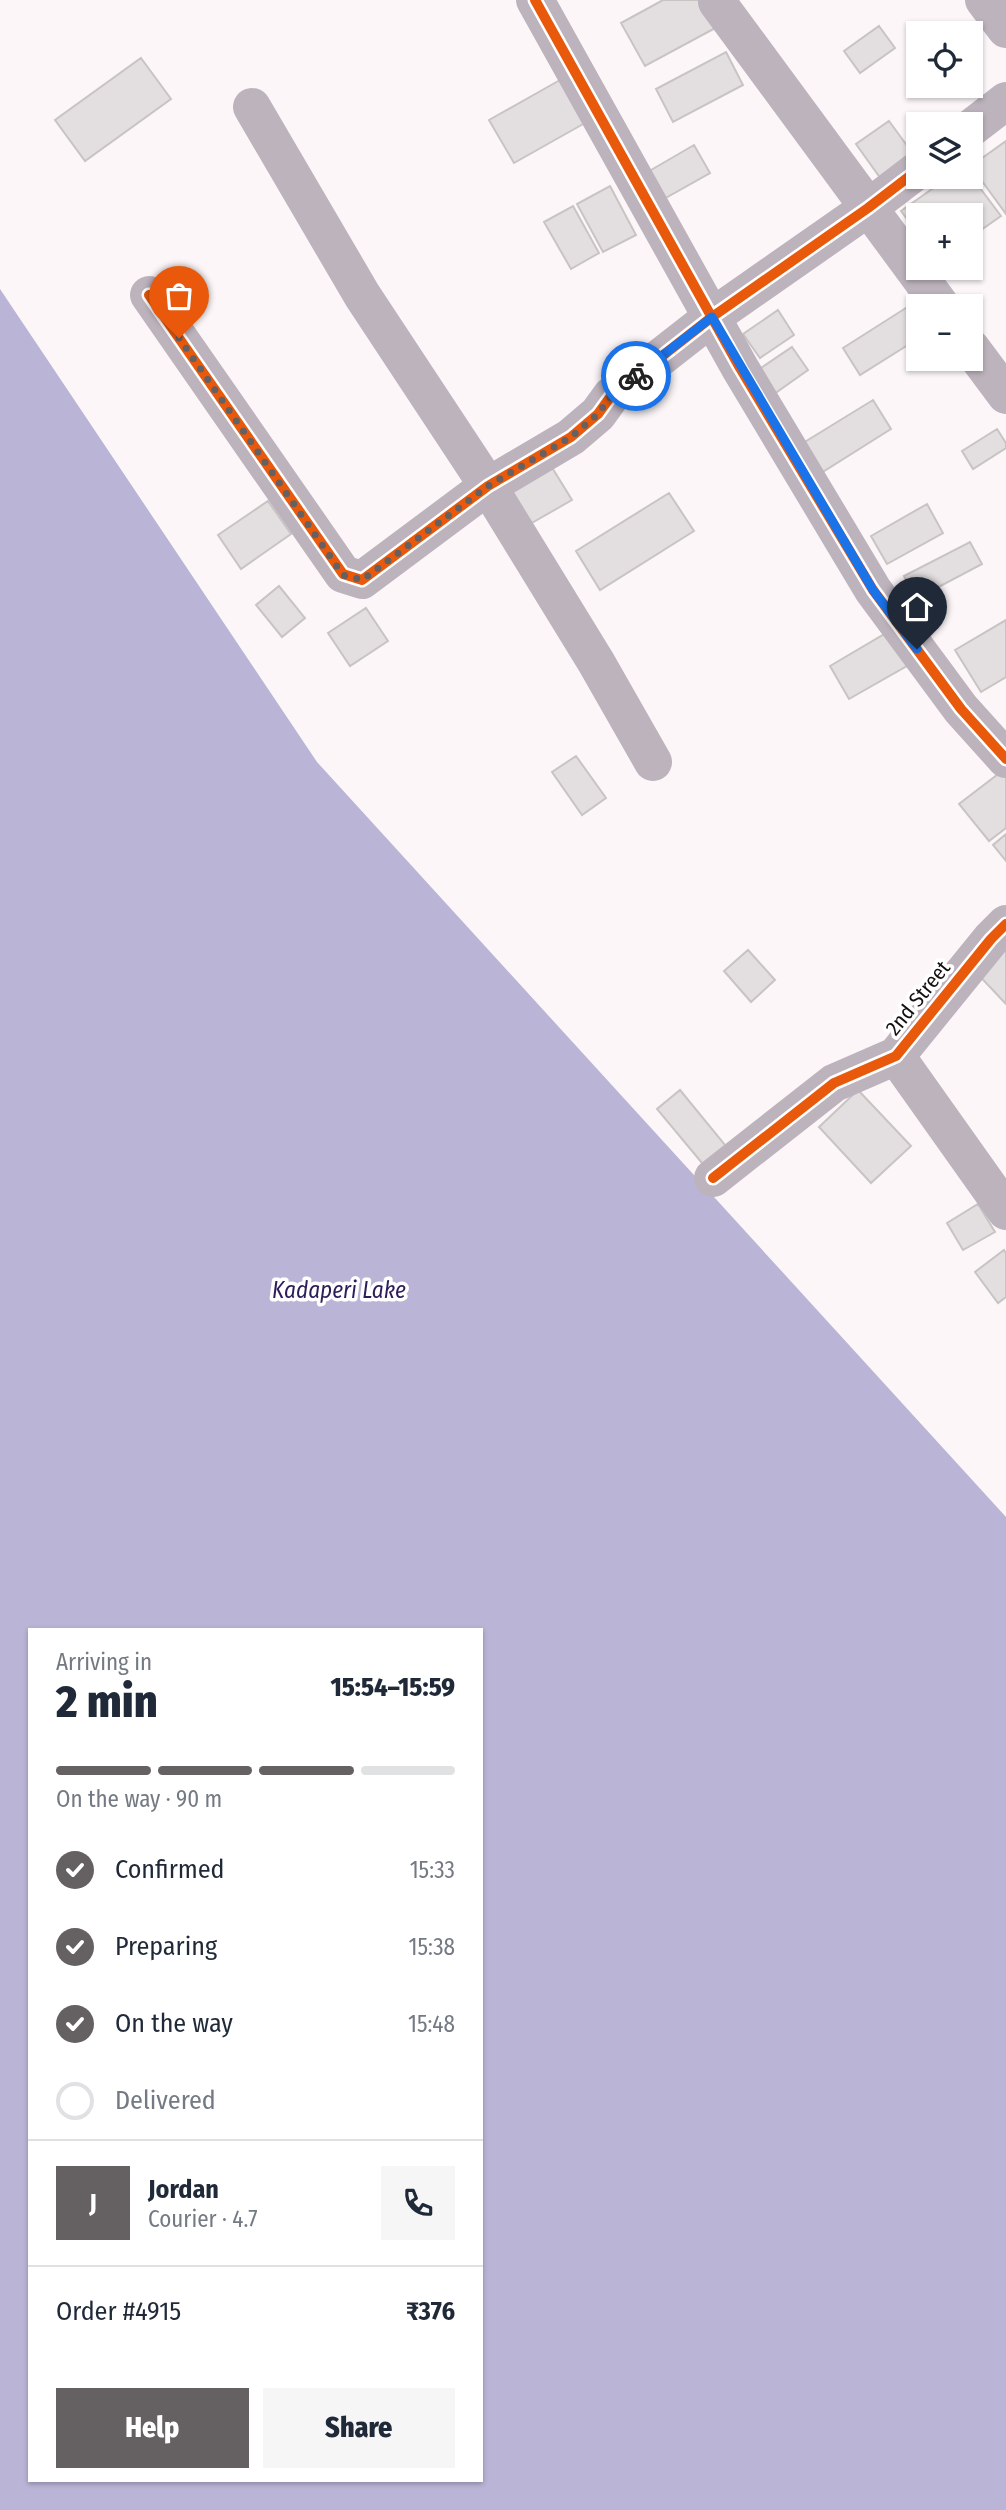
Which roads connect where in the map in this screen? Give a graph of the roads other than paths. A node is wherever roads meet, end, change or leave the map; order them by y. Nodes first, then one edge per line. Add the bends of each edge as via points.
1 (535, 0) edge
2 (984, 0) edge
3 (717, 2) dead end
4 (1006, 29) edge
5 (1006, 101) edge
6 (252, 107) dead end
7 (983, 119) edge
8 (906, 179) edge
9 (868, 208) junction
10 (932, 294) edge
11 (149, 295) dead end
12 (712, 317) junction
13 (983, 364) edge
14 (1006, 395) edge
15 (488, 486) junction
16 (1006, 759) edge
17 (653, 762) dead end
18 (1006, 924) edge
19 (896, 1056) junction
20 (713, 1178) dead end
21 (1006, 1212) edge

1 - 12 street
2 - 4 street
3 - 9 street
5 - 7 street
6 - 15 street via 362,295
8 - 9 street
9 - 10 street
9 - 12 street
11 - 15 street via 343,575 362,580
12 - 15 street via 611,396 571,437
12 - 16 street via 873,590 961,709
13 - 14 street
15 - 17 street
18 - 19 street, 2nd Street
19 - 20 street, 2nd Street via 834,1083
19 - 21 street

